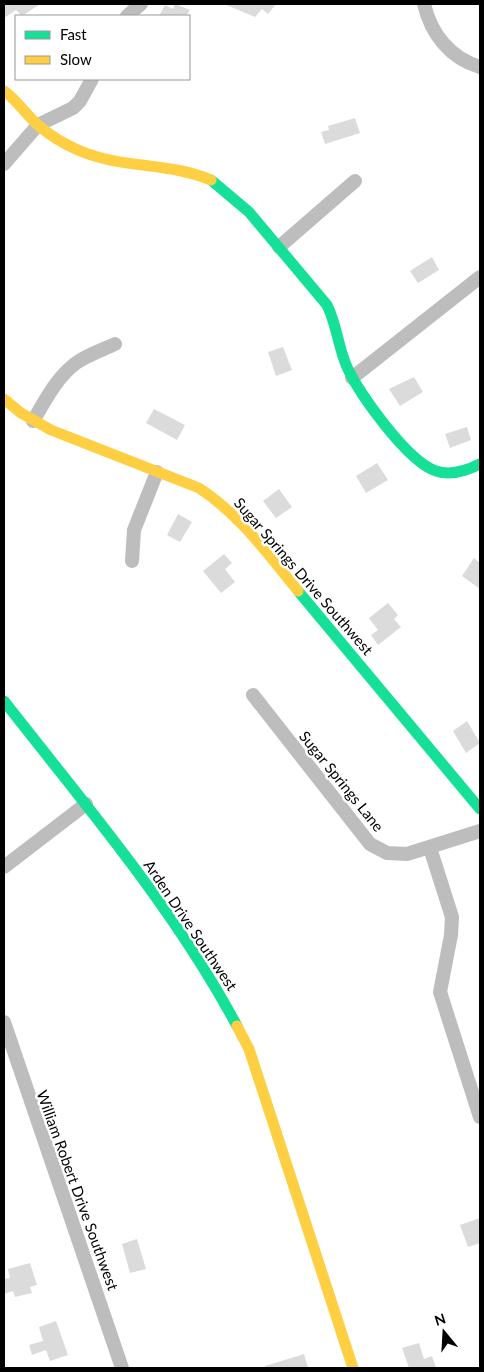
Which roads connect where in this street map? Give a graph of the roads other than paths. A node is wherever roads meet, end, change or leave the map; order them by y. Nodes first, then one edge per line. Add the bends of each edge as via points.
1 (141, 4) edge
2 (424, 4) edge
3 (128, 15) edge
4 (480, 67) edge
5 (91, 80) edge
6 (4, 90) edge
7 (38, 126) junction
8 (4, 164) edge
9 (355, 181) dead end
10 (279, 247) junction
11 (480, 277) edge
12 (115, 344) dead end
13 (352, 378) junction
14 (4, 399) edge
15 (33, 421) junction
16 (480, 464) edge
17 (157, 472) junction
18 (132, 561) dead end
19 (252, 695) dead end
20 (4, 701) edge
21 (86, 804) junction
22 (480, 809) edge
23 (480, 831) edge
24 (430, 848) junction
25 (4, 867) edge
26 (4, 1022) edge
27 (480, 1117) edge
28 (122, 1368) edge
29 (354, 1368) edge

1 - 3 street
2 - 4 street via 430,24 446,47
5 - 7 street via 80,102
6 - 7 street via 17,100
7 - 8 street
7 - 10 street via 63,143 95,157 194,172 207,177 237,200
9 - 10 street
10 - 13 street via 331,312
11 - 13 street
12 - 15 street via 68,369
13 - 16 street via 423,467 451,474 468,471
14 - 15 street, Sugar Springs Drive Southwest
15 - 17 street, Sugar Springs Drive Southwest
17 - 18 street via 134,530
17 - 22 street, Sugar Springs Drive Southwest via 213,496 243,525
19 - 24 street, Sugar Springs Lane via 370,844 387,853 407,854
20 - 21 street, Arden Drive Southwest
21 - 25 street
21 - 29 street, Arden Drive Southwest via 153,890 200,960 249,1049
23 - 24 street, Sugar Springs Lane
24 - 27 street via 452,917 440,992
26 - 28 street, William Robert Drive Southwest

